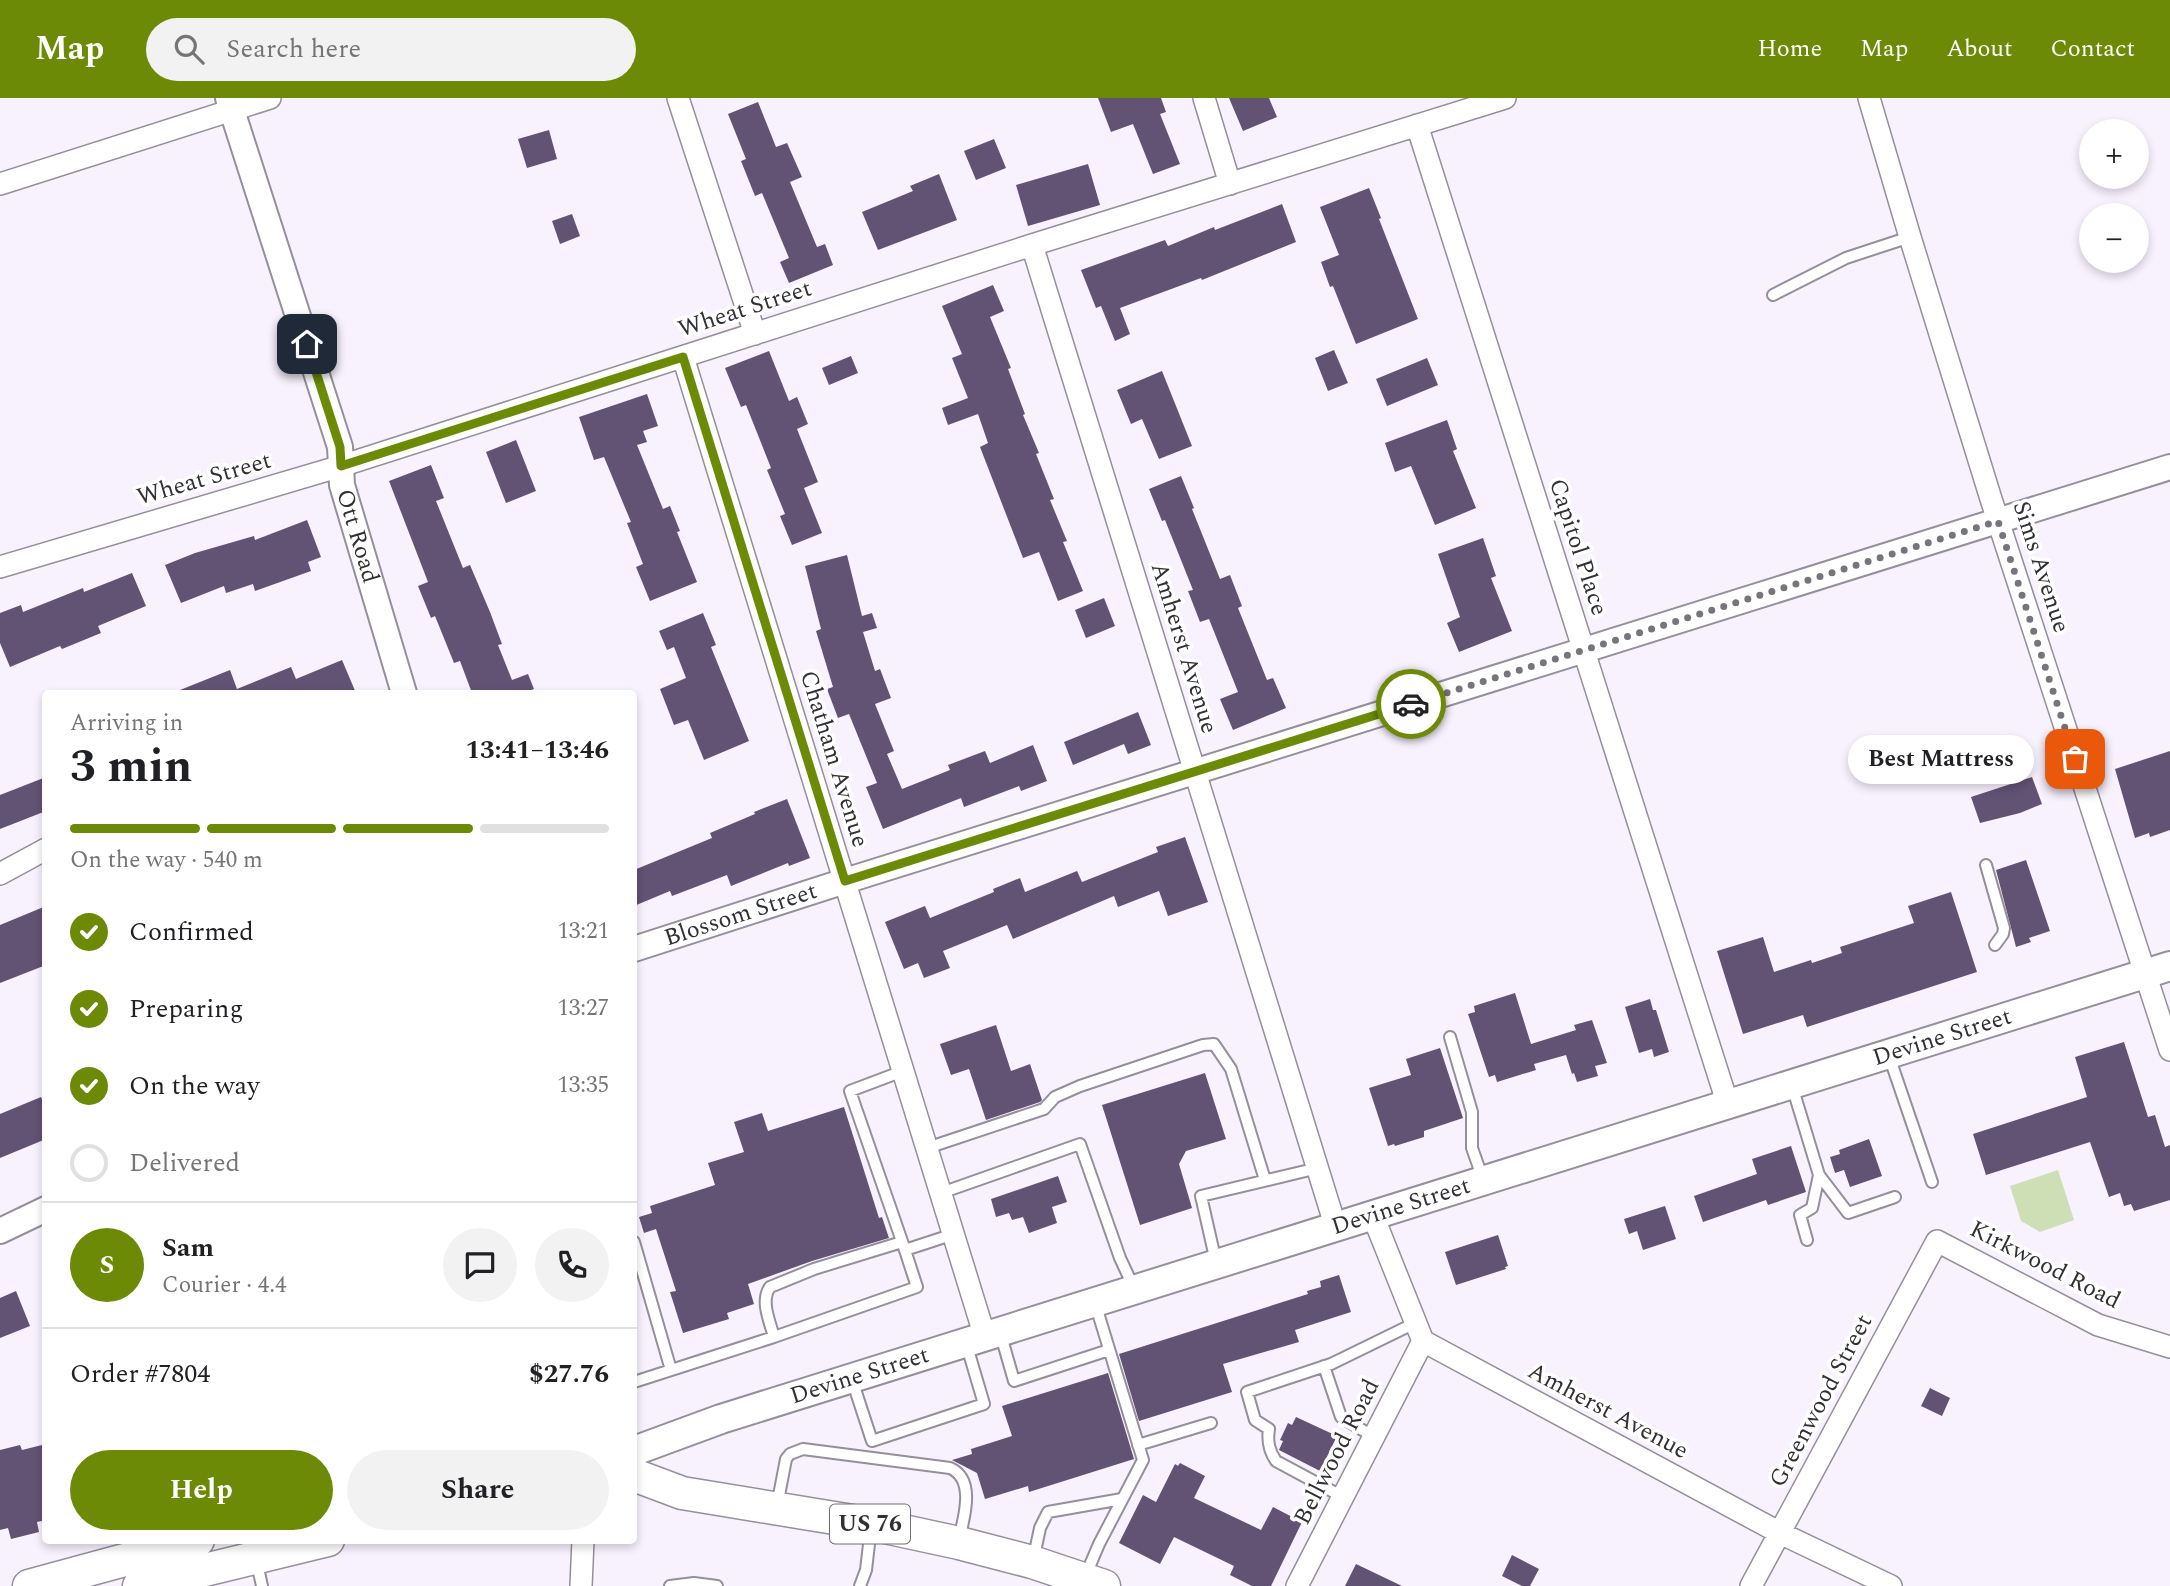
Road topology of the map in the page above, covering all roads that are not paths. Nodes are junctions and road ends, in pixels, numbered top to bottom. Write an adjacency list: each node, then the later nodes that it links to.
1 (270, 98): 6 (street)
2 (678, 98): 13 (street)
3 (1204, 98): 9 (street)
4 (1505, 98): 7 (street, Wheat Street)
5 (1869, 98): 10 (street, Sims Avenue)
6 (229, 104): 8 (street); 15 (street, Ott Road)
7 (1417, 125): 9 (street, Wheat Street); 19 (street, Capitol Place)
8 (0, 184)
9 (1230, 184): 11 (street, Wheat Street)
10 (1910, 237): 12 (lane); 17 (street, Sims Avenue)
11 (1032, 245): 13 (street, Wheat Street); 21 (street, Amherst Avenue)
12 (1773, 295)
13 (755, 334): 14 (street, Wheat Street)
14 (683, 357): 15 (street, Wheat Street); 25 (street, Chatham Avenue)
15 (341, 466): 18 (street, Wheat Street); 20 (street, Ott Road)
16 (2170, 467): 17 (street, Blossom Street)
17 (1998, 521): 19 (street, Blossom Street); 28 (street, Sims Avenue)
18 (0, 567)
19 (1583, 650): 21 (street, Blossom Street); 34 (street, Capitol Place)
20 (403, 690)
21 (1195, 771): 25 (street, Blossom Street); 36 (street, Amherst Avenue)
22 (42, 851): 24 (street)
23 (1986, 865): 26 (lane)
24 (0, 874)
25 (845, 881): 27 (street, Blossom Street); 32 (street, Chatham Avenue)
26 (1995, 945)
27 (637, 948)
28 (2157, 969): 30 (street, Sims Avenue); 31 (main road, Devine Street)
29 (1450, 1037): 39 (lane)
30 (2170, 1050)
31 (1888, 1054): 33 (main road, Devine Street); 40 (lane)
32 (903, 1071): 35 (street, Chatham Avenue); 50 (lane)
33 (1792, 1085): 34 (main road, Devine Street); 37 (lane)
34 (1728, 1105): 39 (main road, Devine Street)
35 (927, 1148): 38 (lane); 41 (street, Chatham Avenue)
36 (1318, 1168): 38 (lane); 45 (street, Amherst Avenue)
37 (1819, 1175): 42 (lane); 48 (lane)
38 (1265, 1180): 52 (lane)
39 (1483, 1181): 44 (main road, Devine Street)
40 (1932, 1182)
41 (941, 1193): 47 (street, Chatham Avenue); 53 (lane)
42 (1895, 1197)
43 (42, 1211): 46 (street)
44 (1373, 1216): 45 (main road, Devine Street); 55 (street)
45 (1336, 1228): 52 (main road, Devine Street)
46 (0, 1231)
47 (954, 1234): 50 (lane); 57 (street, Chatham Avenue)
48 (1807, 1240)
49 (1937, 1241): 58 (street, Kirkwood Road); 75 (street, Greenwood Street)
50 (904, 1246): 56 (lane); 56 (lane)
51 (637, 1252): 61 (lane)
52 (1217, 1265): 53 (main road, Devine Street)
53 (1135, 1290): 54 (main road, Devine Street)
54 (1095, 1303): 57 (main road, Devine Street); 59 (lane)
55 (1419, 1332): 60 (lane); 65 (street, Bellwood Road); 75 (street, Amherst Avenue)
56 (774, 1337): 61 (lane)
57 (984, 1337): 59 (lane); 62 (main road, Devine Street); 66 (lane)
58 (2170, 1347)
59 (1109, 1350): 67 (lane)
60 (1324, 1366): 65 (lane); 71 (lane)
61 (671, 1370): 63 (lane)
62 (852, 1379): 66 (lane); 68 (main road, Devine Street)
63 (637, 1381)
64 (1210, 1423): 67 (lane)
65 (1374, 1437): 71 (street, Bellwood Road)
66 (872, 1441): 69 (lane)
67 (1138, 1445): 72 (lane)
68 (637, 1450)
69 (871, 1457): 73 (lane); 76 (lane)
70 (637, 1476): 73 (main road, US 76)
71 (1343, 1497): 90 (street, Bellwood Road)
72 (1122, 1499): 81 (lane); 83 (lane)
73 (777, 1508): 74 (main road, US 76)
74 (872, 1524): 76 (main road, US 76); 89 (lane)
75 (1780, 1534): 91 (street, Greenwood Street); 92 (street, Amherst Avenue)
76 (958, 1543): 81 (main road, US 76)
77 (187, 1544): 82 (main road)
78 (314, 1544): 80 (main road)
79 (583, 1544): 86 (street)
80 (257, 1561): 85 (main road)
81 (1032, 1562): 83 (main road, US 76)
82 (93, 1577): 84 (main road)
83 (1094, 1583)
84 (29, 1586)
85 (139, 1586)
86 (581, 1586)
87 (670, 1586): 88 (lane)
88 (717, 1586)
89 (860, 1586)
90 (1297, 1586)
91 (1751, 1586)
92 (1891, 1586)

